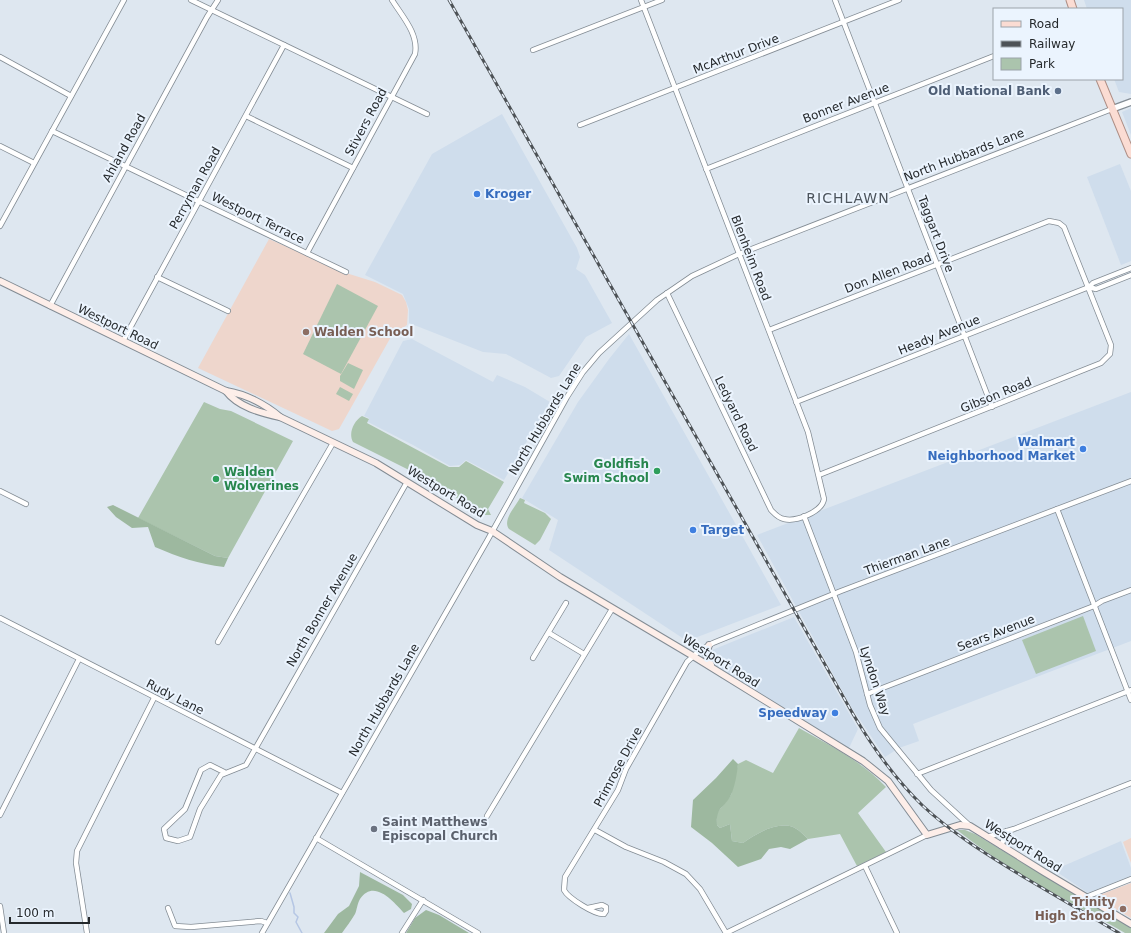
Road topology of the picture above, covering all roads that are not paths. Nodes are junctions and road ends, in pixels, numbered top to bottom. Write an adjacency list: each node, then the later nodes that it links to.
1 (124, 0): 18 (street)
2 (191, 0): 10 (street)
3 (218, 0): 10 (street, Ahland Road)
4 (392, 0): 19 (street, Stivers Road)
5 (641, 0): 9 (street, Blenheim Road)
6 (662, 0): 9 (street)
7 (835, 0): 11 (street, Taggart Drive)
8 (899, 0): 11 (street, McArthur Drive)
9 (644, 7): 13 (street); 17 (street, Blenheim Road)
10 (211, 10): 12 (street); 30 (street, Ahland Road)
11 (844, 22): 17 (street, McArthur Drive); 21 (street, Taggart Drive)
12 (284, 45): 19 (street); 24 (street, Perryman Road)
13 (533, 50)
14 (993, 56): 21 (street, Bonner Avenue)
15 (0, 57): 18 (street)
16 (1100, 80): 22 (main road)
17 (675, 88): 25 (street, McArthur Drive); 32 (street, Blenheim Road)
18 (71, 96): 26 (street)
19 (391, 96): 23 (street); 31 (street, Stivers Road)
20 (1131, 102): 22 (street)
21 (876, 103): 32 (street, Bonner Avenue); 33 (street, Taggart Drive)
22 (1112, 109): 28 (main road); 33 (street, North Hubbards Lane)
23 (427, 114)
24 (246, 116): 31 (street); 34 (street, Perryman Road)
25 (580, 125)
26 (52, 131): 29 (street); 30 (street, Westport Terrace)
27 (0, 146): 29 (street)
28 (1131, 154)
29 (34, 163): 35 (street)
30 (126, 166): 34 (street, Westport Terrace); 46 (street, Ahland Road)
31 (353, 168): 36 (street, Stivers Road)
32 (706, 169): 37 (street, Blenheim Road)
33 (908, 188): 37 (street, North Hubbards Lane); 38 (street, Taggart Drive)
34 (199, 201): 36 (street, Westport Terrace); 42 (street, Perryman Road)
35 (0, 226)
36 (307, 253): 40 (street, Westport Terrace)
37 (739, 254): 45 (street, North Hubbards Lane); 48 (street, Blenheim Road)
38 (937, 264): 44 (street, Don Allen Road); 48 (street, Don Allen Road); 49 (street, Taggart Drive)
39 (1131, 268): 44 (street, Heady Avenue)
40 (346, 272)
41 (1131, 275): 44 (street, Heady Avenue)
42 (158, 277): 47 (street); 50 (street, Perryman Road)
43 (0, 281): 46 (main road, Westport Road)
44 (1089, 287): 49 (street, Heady Avenue); 52 (street, Gibson Road)
45 (667, 293): 60 (street, Ledyard Road); 61 (street, North Hubbards Lane)
46 (50, 306): 50 (main road, Westport Road)
47 (228, 311)
48 (769, 330): 51 (street, Blenheim Road)
49 (965, 335): 51 (street, Heady Avenue); 52 (street, Taggart Drive)
50 (123, 341): 53 (main road, Westport Road)
51 (796, 402): 54 (street, Blenheim Road)
52 (992, 407): 54 (street, Gibson Road)
53 (333, 443): 56 (main road, Westport Road); 69 (street)
54 (819, 475): 60 (street, Blenheim Road)
55 (1131, 480): 59 (street, Thierman Lane)
56 (407, 482): 61 (main road, Westport Road); 80 (street, North Bonner Avenue)
57 (0, 491): 58 (street)
58 (26, 504)
59 (1057, 509): 63 (street, Thierman Lane); 65 (street)
60 (804, 516): 63 (street, Lyndon Way)
61 (492, 531): 66 (main road, Westport Road); 84 (street, North Hubbards Lane)
62 (1131, 590): 65 (street, Sears Avenue)
63 (834, 595): 70 (street, Thierman Lane); 77 (street, Lyndon Way)
64 (566, 603): 68 (street)
65 (1094, 606): 76 (street); 77 (street, Sears Avenue)
66 (612, 609): 71 (street); 72 (main road, Westport Road)
67 (0, 618): 74 (street, Rudy Lane)
68 (548, 633): 71 (street); 73 (street)
69 (218, 642)
70 (709, 645): 72 (street, Thierman Lane); 75 (main road)
71 (584, 654): 86 (street)
72 (693, 656): 75 (main road, Westport Road); 88 (street, Primrose Drive)
73 (533, 658)
74 (79, 659): 78 (street, Rudy Lane); 85 (street)
75 (713, 668): 90 (main road, Westport Road)
76 (1129, 691): 79 (street); 82 (street)
77 (867, 694): 82 (street, Lyndon Way)
78 (154, 698): 80 (street, Rudy Lane); 104 (street)
79 (1131, 700)
80 (254, 748): 81 (street, North Bonner Avenue); 84 (street, Rudy Lane)
81 (224, 772): 81 (street)
82 (917, 774): 87 (street, Lyndon Way)
83 (1131, 783): 89 (street)
84 (342, 793): 92 (street, North Hubbards Lane)
85 (0, 815)
86 (487, 816)
87 (970, 826): 90 (main road, Westport Road); 91 (main road, Westport Road)
88 (595, 830): 100 (street, Primrose Drive); 108 (street)
89 (1006, 831): 91 (street); 93 (street)
90 (927, 835): 94 (street)
91 (987, 837): 93 (main road, Westport Road)
92 (316, 838): 97 (street); 101 (street, North Hubbards Lane)
93 (1001, 846): 96 (main road, Westport Road)
94 (865, 866): 108 (street); 109 (street)
95 (1131, 879): 96 (street)
96 (1086, 897): 102 (main road, Westport Road)
97 (423, 900): 106 (street); 107 (street)
98 (0, 906): 103 (street)
99 (168, 908): 101 (street)
100 (588, 908)
101 (267, 923): 105 (street, North Hubbards Lane)
102 (1131, 924)
103 (4, 933)
104 (86, 933)
105 (262, 933)
106 (402, 933)
107 (478, 933)
108 (726, 933)
109 (897, 933)

